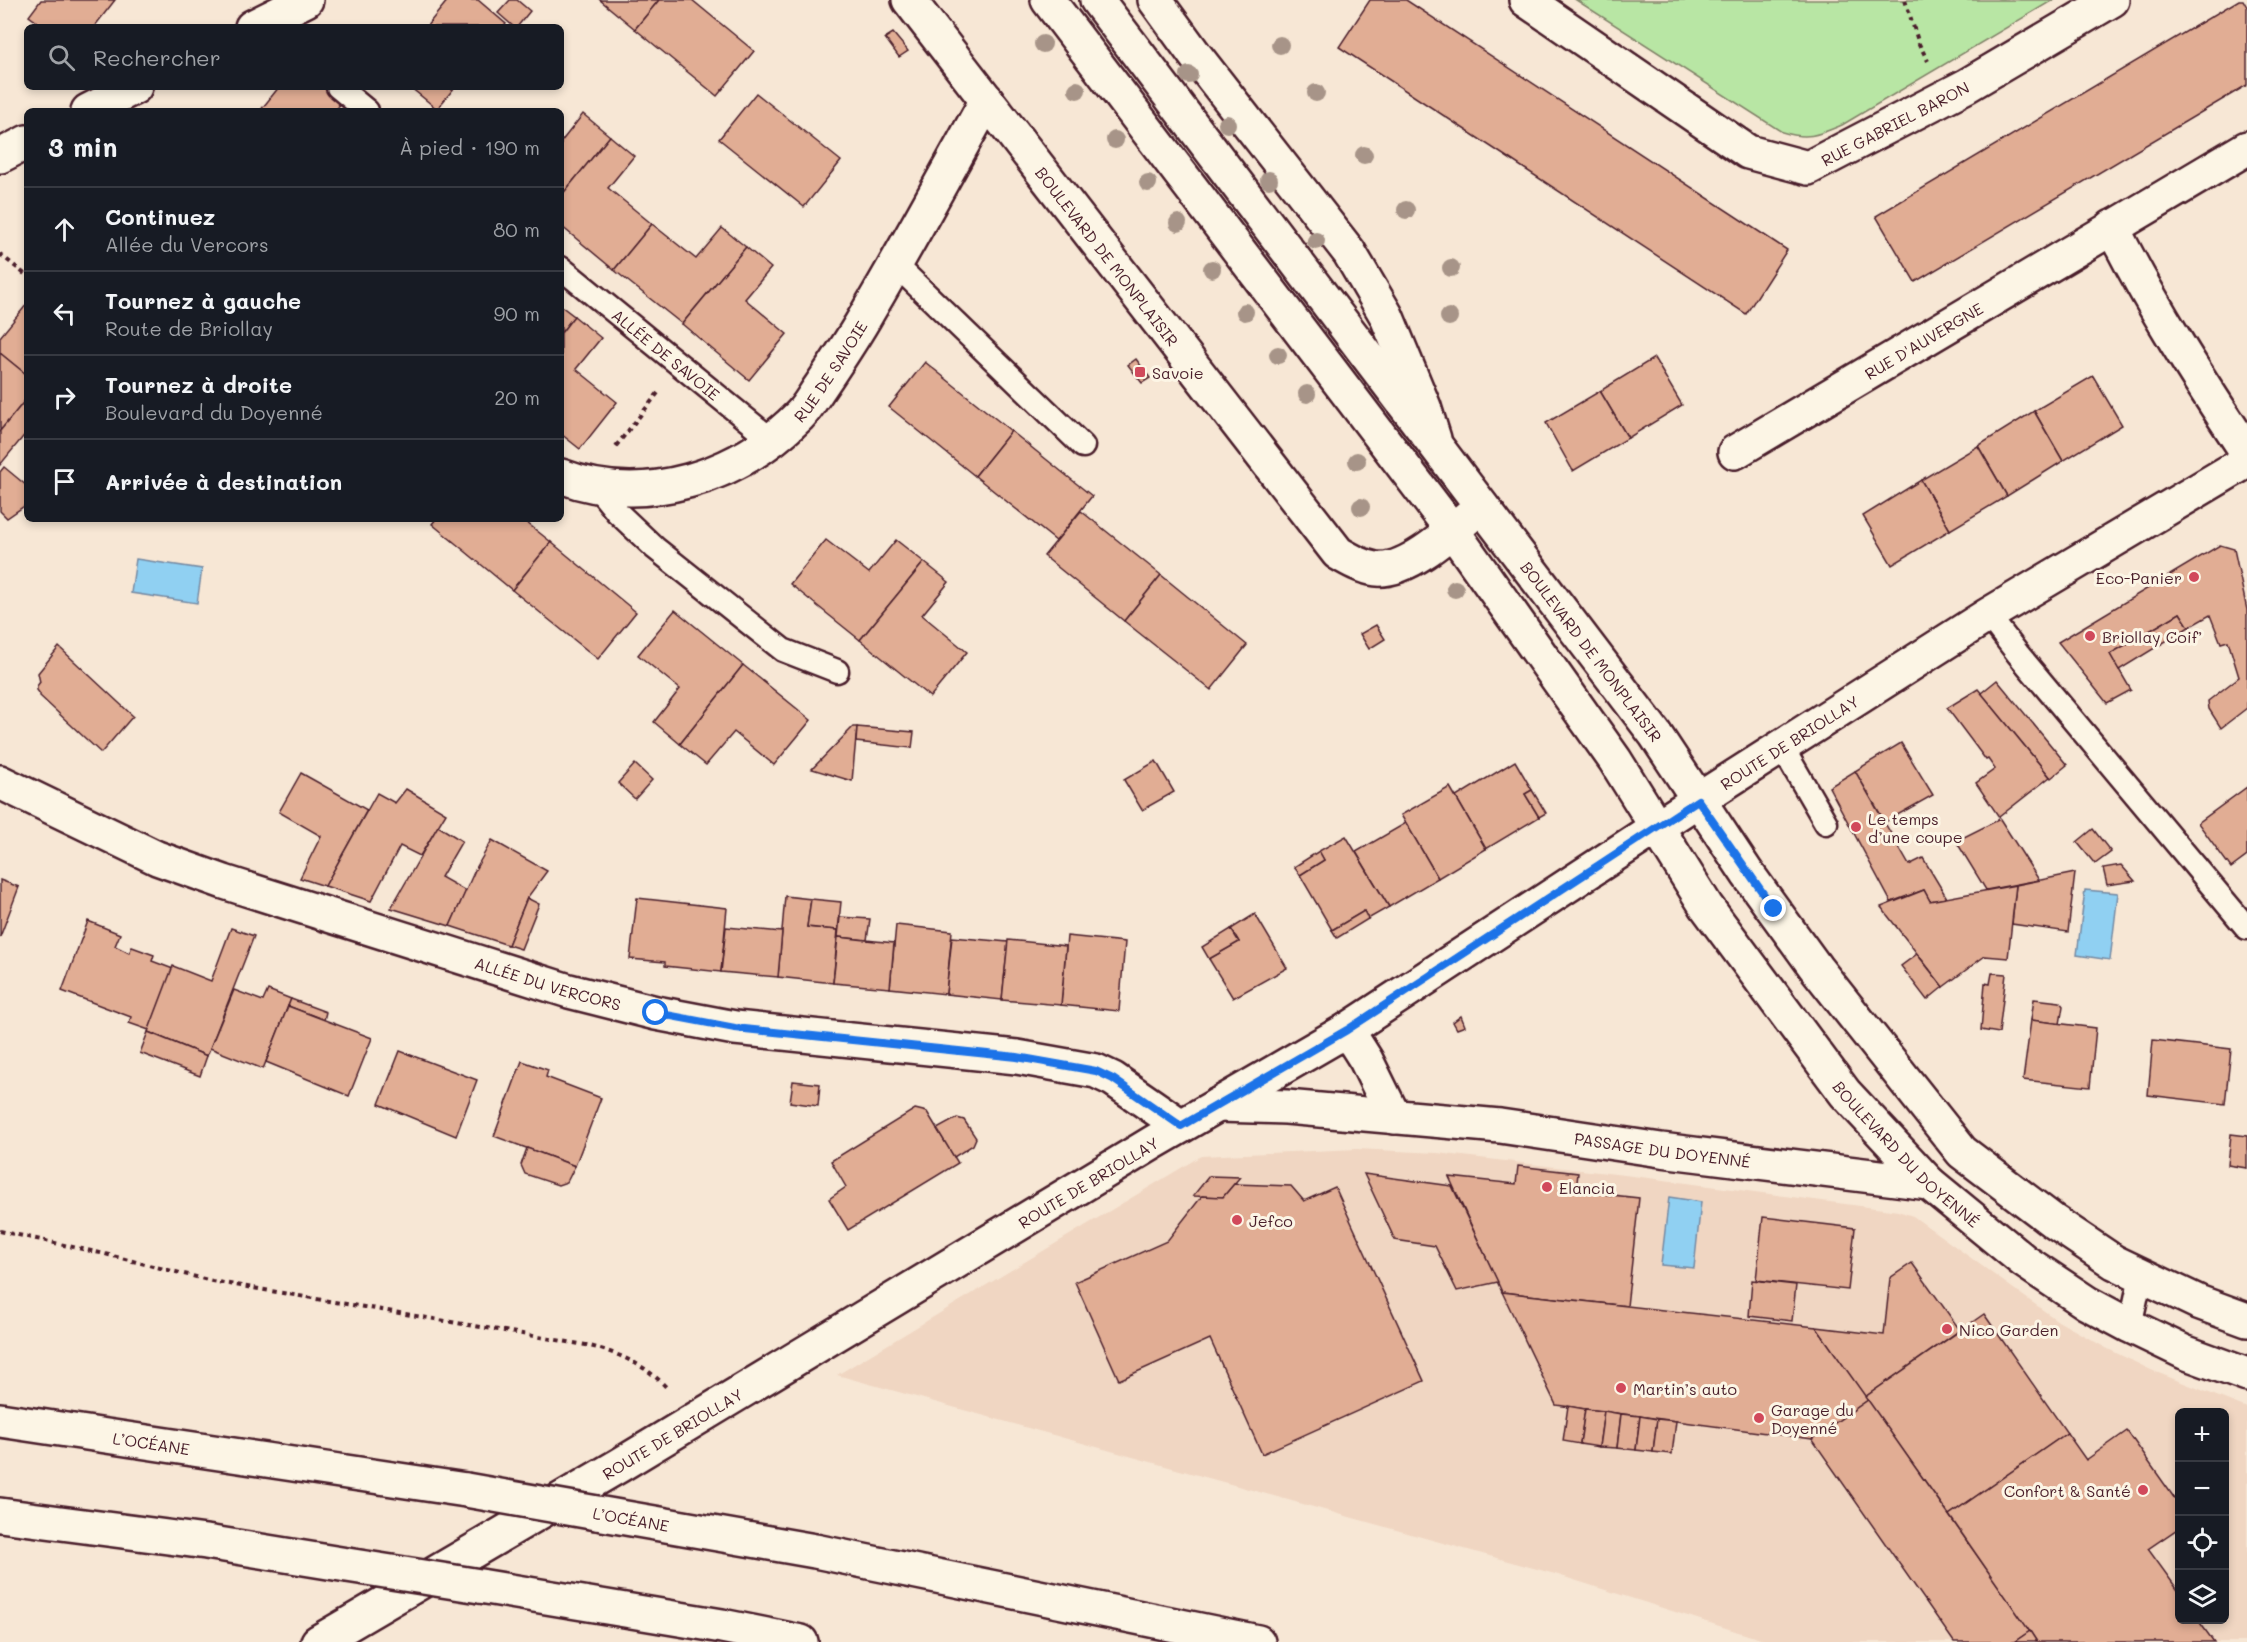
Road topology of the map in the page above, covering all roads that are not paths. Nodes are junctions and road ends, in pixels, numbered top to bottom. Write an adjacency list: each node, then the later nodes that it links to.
1 (306, 0): 8 (main road)
2 (909, 0): 11 (main road, BOULEVARD DE MONPLAISIR)
3 (1048, 0): 29 (main road)
4 (1097, 0): 22 (main road, BOULEVARD DE MONPLAISIR)
5 (1155, 0): 22 (main road, BOULEVARD DE MONPLAISIR)
6 (1526, 0): 7 (main road, RUE GABRIEL BARON)
7 (2112, 0)
8 (263, 24)
9 (130, 90): 12 (main road)
10 (342, 90): 13 (lane)
11 (987, 100): 18 (main road, RUE DE SAVOIE); 29 (main road, BOULEVARD DE MONPLAISIR)
12 (102, 108)
13 (364, 108)
14 (24, 144): 16 (main road)
15 (2247, 148): 17 (main road, RUE D'AUVERGNE)
16 (0, 156)
17 (2112, 227): 23 (main road, RUE D'AUVERGNE); 24 (main road)
18 (896, 265): 20 (main road, RUE DE SAVOIE); 21 (lane)
19 (564, 270): 20 (lane, ALLÉE DE SAVOIE)
20 (773, 441): 27 (main road, RUE DE SAVOIE)
21 (1083, 446)
22 (1436, 447): 28 (main road, BOULEVARD DE MONPLAISIR)
23 (1735, 452)
24 (2247, 452)
25 (2247, 460): 30 (main road, ROUTE DE BRIOLLAY)
26 (564, 477): 27 (main road, RUE DE SAVOIE)
27 (596, 486): 31 (lane)
28 (1481, 506): 29 (main road, BOULEVARD DE MONPLAISIR); 34 (main road, BOULEVARD DE MONPLAISIR)
29 (1452, 531): 36 (main road)
30 (1988, 615): 32 (main road, ROUTE DE BRIOLLAY); 37 (lane)
31 (837, 671)
32 (1782, 747): 34 (main road, ROUTE DE BRIOLLAY); 35 (lane)
33 (0, 782): 41 (main road, ALLÉE DU VERCORS)
34 (1698, 800): 36 (main road, ROUTE DE BRIOLLAY); 43 (main road)
35 (1826, 823)
36 (1657, 828): 38 (main road, ROUTE DE BRIOLLAY); 42 (main road, BOULEVARD DU DOYENNÉ)
37 (2247, 928)
38 (1347, 1030): 39 (main road, ROUTE DE BRIOLLAY); 40 (main road)
39 (1218, 1105): 40 (main road, PASSAGE DU DOYENNÉ); 41 (main road, ROUTE DE BRIOLLAY)
40 (1394, 1116): 42 (main road, PASSAGE DU DOYENNÉ)
41 (1181, 1126): 49 (main road, ROUTE DE BRIOLLAY)
42 (1929, 1183): 45 (main road, BOULEVARD DU DOYENNÉ)
43 (2141, 1276): 44 (main road); 45 (lane)
44 (2247, 1320)
45 (2130, 1326): 46 (main road, BOULEVARD DU DOYENNÉ)
46 (2247, 1375)
47 (0, 1420): 51 (main road, L’OCÉANE, bridge)
48 (0, 1515): 50 (main road, bridge)
49 (318, 1642)
50 (801, 1642)
51 (1258, 1642)

